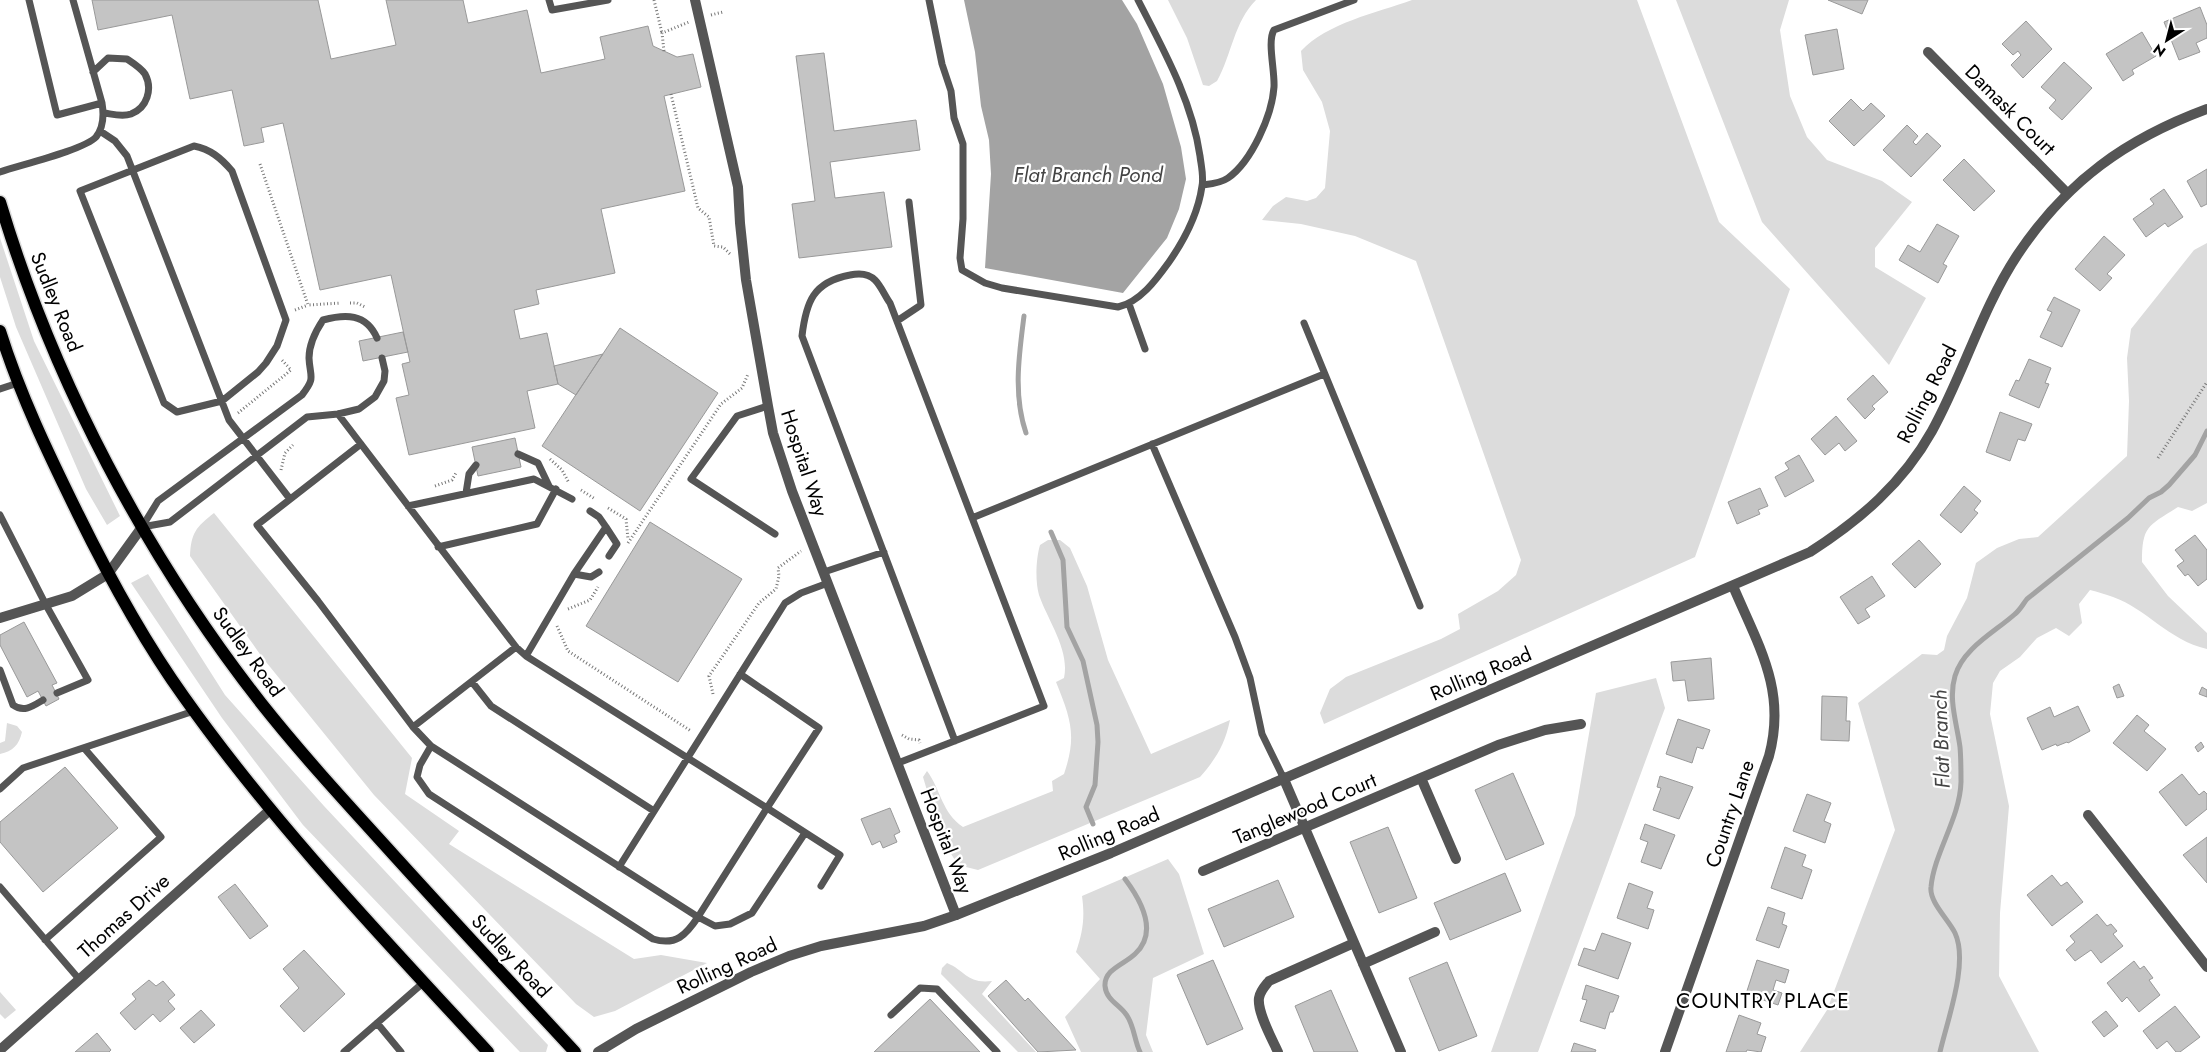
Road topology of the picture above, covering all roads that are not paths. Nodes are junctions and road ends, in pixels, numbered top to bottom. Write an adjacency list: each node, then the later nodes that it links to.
1 (30, 0): 11 (lane)
2 (73, 0): 10 (lane)
3 (549, 0): 4 (lane)
4 (608, 0)
5 (695, 0): 32 (street, Hospital Way)
6 (929, 0): 21 (lane)
7 (1138, 0): 17 (lane)
8 (1354, 0): 17 (lane)
9 (1928, 52): 18 (street, Damask Court)
10 (93, 72): 11 (lane); 13 (lane)
11 (102, 103): 13 (lane)
12 (2207, 109): 18 (street, Rolling Road)
13 (104, 113): 14 (lane)
14 (100, 131): 15 (lane); 16 (lane)
15 (133, 171): 31 (lane); 31 (lane); 31 (lane)
16 (0, 172)
17 (1202, 185): 21 (lane)
18 (2067, 193): 60 (street, Rolling Road)
19 (0, 202): 49 (main road, Sudley Road)
20 (909, 202): 22 (lane)
21 (1129, 304): 26 (lane)
22 (897, 321): 48 (lane); 53 (lane)
23 (1304, 323): 28 (lane)
24 (0, 331): 29 (main road)
25 (377, 338): 34 (lane)
26 (1145, 349)
27 (382, 358): 33 (lane)
28 (1324, 374): 36 (lane); 62 (lane)
29 (18, 383): 30 (lane); 57 (main road)
30 (0, 389)
31 (222, 401): 34 (lane)
32 (768, 406): 51 (lane); 56 (street, Hospital Way)
33 (338, 414): 35 (lane); 38 (lane)
34 (244, 438): 38 (lane); 49 (lane)
35 (361, 444): 43 (lane); 45 (lane)
36 (1152, 444): 48 (lane); 79 (lane)
37 (518, 454): 40 (lane)
38 (257, 455): 43 (lane); 49 (lane)
39 (476, 465): 42 (lane)
40 (549, 486): 41 (lane); 42 (lane)
41 (556, 489): 44 (lane); 52 (lane)
42 (466, 493): 45 (lane)
43 (290, 499): 73 (lane)
44 (572, 499)
45 (408, 506): 52 (lane)
46 (590, 511): 50 (lane)
47 (0, 515): 61 (lane)
48 (972, 518): 74 (lane)
49 (142, 527): 57 (street); 108 (main road, Sudley Road)
50 (606, 527): 54 (lane); 58 (lane)
51 (775, 534)
52 (438, 547): 64 (lane)
53 (884, 552): 56 (lane); 74 (lane)
54 (610, 556)
55 (599, 572): 58 (lane)
56 (824, 572): 59 (street, Hospital Way)
57 (108, 574): 61 (street); 71 (main road)
58 (574, 574): 65 (lane)
59 (828, 583): 67 (lane); 78 (street, Hospital Way)
60 (1733, 586): 79 (street, Rolling Road); 113 (street, Country Lane)
61 (46, 605): 63 (street); 69 (lane)
62 (1420, 606)
63 (0, 618)
64 (516, 647): 65 (lane); 68 (lane)
65 (526, 656): 77 (lane)
66 (0, 670): 70 (lane)
67 (740, 674): 77 (lane); 82 (lane)
68 (472, 682): 73 (lane); 84 (lane)
69 (56, 693)
70 (43, 700)
71 (194, 711): 76 (lane); 83 (main road)
72 (1581, 724): 80 (street, Tanglewood Court)
73 (413, 727): 75 (lane)
74 (955, 741): 78 (lane)
75 (431, 746): 89 (lane); 94 (lane)
76 (84, 748): 81 (lane); 96 (lane)
77 (687, 758): 82 (lane); 84 (lane)
78 (898, 763): 93 (street, Hospital Way)
79 (1283, 777): 86 (street); 93 (street, Rolling Road)
80 (1421, 778): 86 (street, Tanglewood Court); 88 (street)
81 (0, 789)
82 (767, 808): 87 (lane); 94 (lane)
83 (270, 809): 100 (street, Thomas Drive); 101 (main road)
84 (654, 811): 89 (lane)
85 (2088, 815): 99 (street)
86 (1305, 828): 90 (street, Tanglewood Court); 97 (street)
87 (805, 833): 91 (lane); 94 (lane)
88 (1456, 859)
89 (619, 867): 94 (lane)
90 (1203, 871)
91 (821, 886)
92 (0, 887): 96 (lane)
93 (956, 915): 109 (street, Rolling Road)
94 (698, 917)
95 (1435, 932): 98 (street)
96 (46, 940): 100 (lane)
97 (1354, 943): 98 (street); 111 (street)
98 (1363, 964): 112 (street)
99 (2207, 968)
100 (79, 979): 104 (street, Thomas Drive)
101 (424, 982): 103 (lane); 107 (main road)
102 (891, 1015): 110 (lane)
103 (377, 1023): 105 (lane); 106 (lane)
104 (0, 1050)
105 (344, 1052)
106 (401, 1052)
107 (488, 1052)
108 (575, 1052)
109 (598, 1052)
110 (997, 1052)
111 (1278, 1052)
112 (1401, 1052)
113 (1665, 1052)

